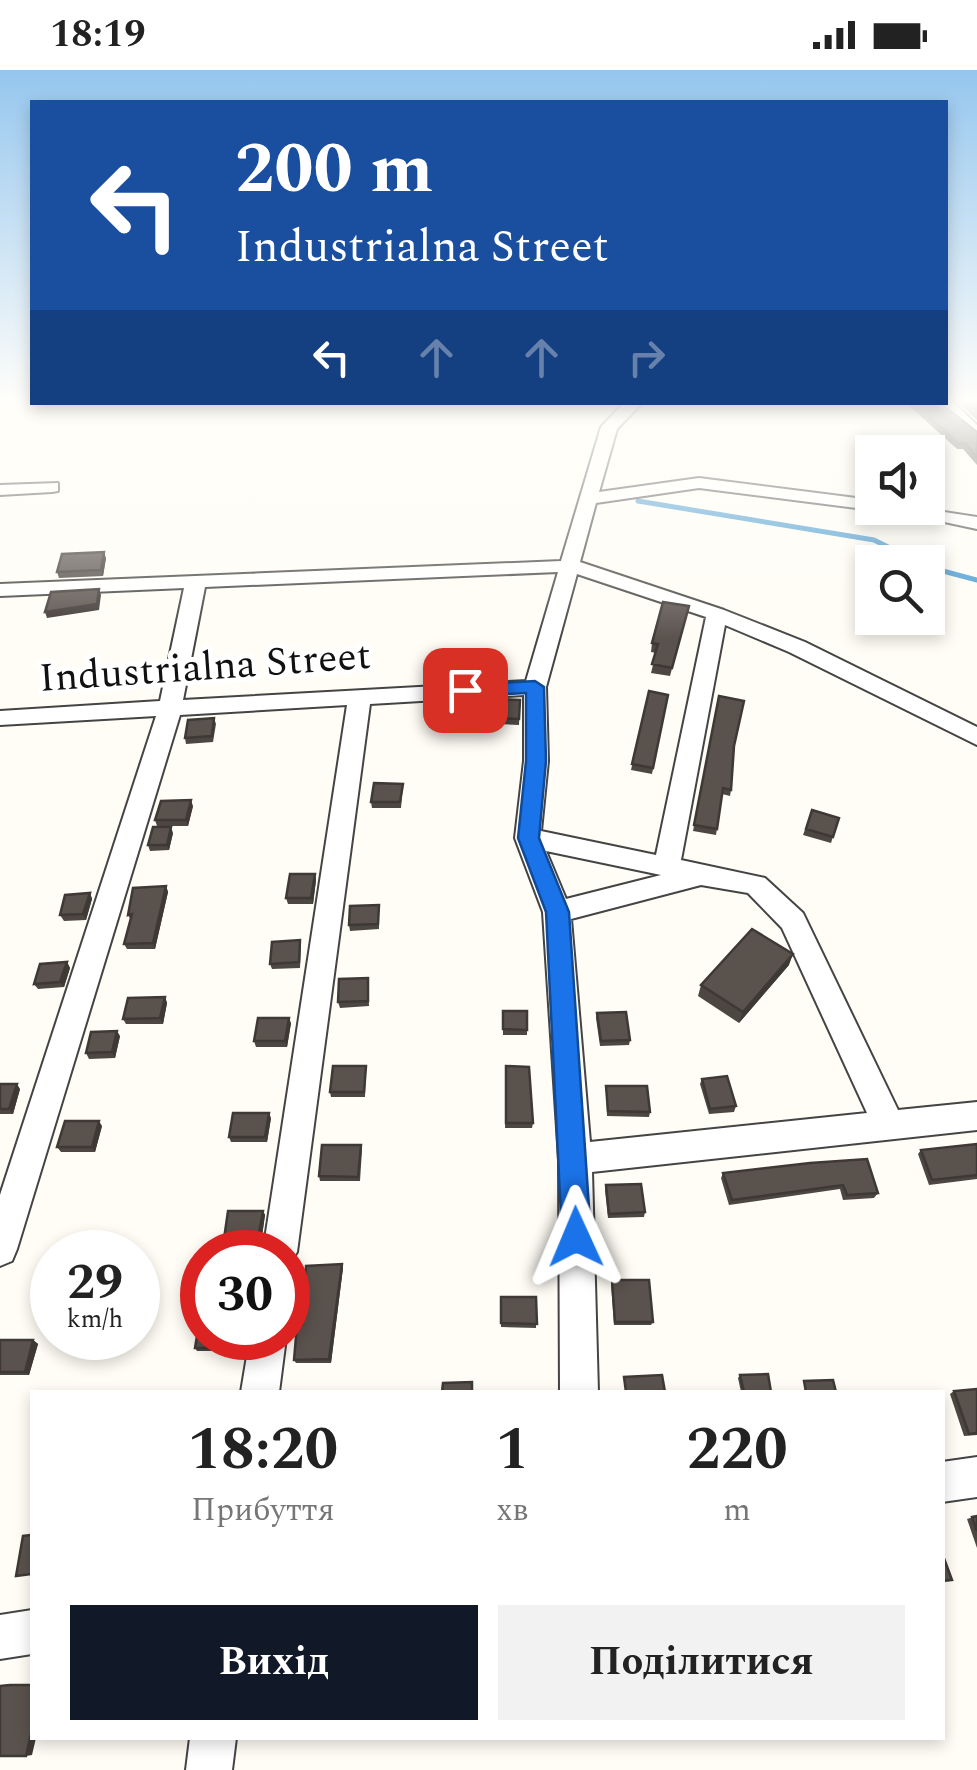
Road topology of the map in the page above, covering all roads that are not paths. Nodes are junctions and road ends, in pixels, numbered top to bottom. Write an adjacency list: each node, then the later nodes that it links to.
1 (594, 481): 4 (street)
2 (52, 487): 3 (street)
3 (0, 490)
4 (589, 499): 5 (street); 8 (street)
5 (855, 502)
6 (945, 518): 7 (street)
7 (977, 524)
8 (573, 566): 9 (street); 11 (street); 12 (street)
9 (196, 580): 10 (street); 14 (street)
10 (0, 590)
11 (717, 614): 16 (street); 18 (street)
12 (535, 687): 13 (street, Industrialna Street); 17 (street)
13 (360, 696): 14 (street, Industrialna Street); 24 (street)
14 (170, 708): 15 (street, Industrialna Street); 25 (street)
15 (0, 718)
16 (977, 737)
17 (528, 838): 18 (street); 20 (street)
18 (667, 864): 19 (street)
19 (712, 872): 20 (street); 22 (street)
20 (558, 912): 23 (street)
21 (977, 1116): 22 (street)
22 (889, 1125): 23 (street)
23 (575, 1159): 28 (street)
24 (283, 1230)
25 (0, 1249)
26 (265, 1360): 27 (street)
27 (260, 1390)
28 (580, 1390)
29 (977, 1477): 30 (street)
30 (945, 1482)
31 (30, 1632): 32 (street)
32 (0, 1637)
33 (213, 1740): 34 (street)
34 (209, 1770)

